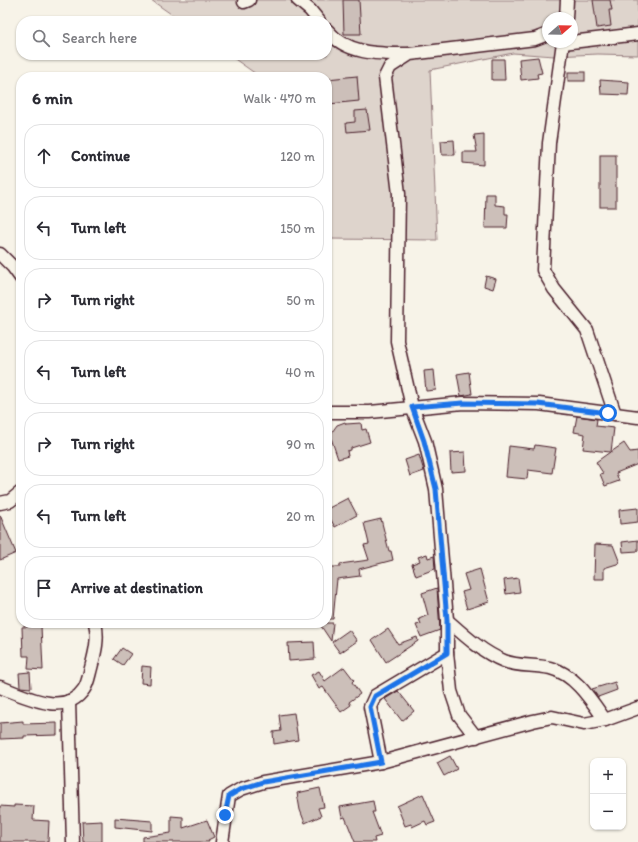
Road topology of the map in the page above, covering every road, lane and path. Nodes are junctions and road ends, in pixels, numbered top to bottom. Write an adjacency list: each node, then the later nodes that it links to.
1 (298, 0): 4 (street)
2 (567, 0): 3 (street)
3 (566, 12)
4 (315, 16)
5 (638, 34): 8 (street)
6 (332, 36): 10 (street)
7 (542, 37): 10 (street)
8 (578, 41)
9 (562, 48): 15 (street)
10 (410, 54): 13 (street)
11 (0, 254): 12 (street)
12 (16, 271)
13 (412, 407): 14 (street); 15 (street); 19 (street)
14 (332, 412)
15 (615, 414): 16 (street)
16 (638, 418)
17 (16, 496): 18 (street)
18 (0, 503)
19 (447, 620): 21 (street); 25 (street)
20 (96, 628): 23 (street)
21 (447, 653): 26 (street); 27 (street)
22 (0, 687): 23 (street)
23 (69, 701): 28 (street)
24 (638, 708): 25 (street)
25 (605, 720): 26 (street)
26 (476, 737): 27 (street)
27 (381, 762): 29 (street)
28 (73, 842)
29 (222, 842)

